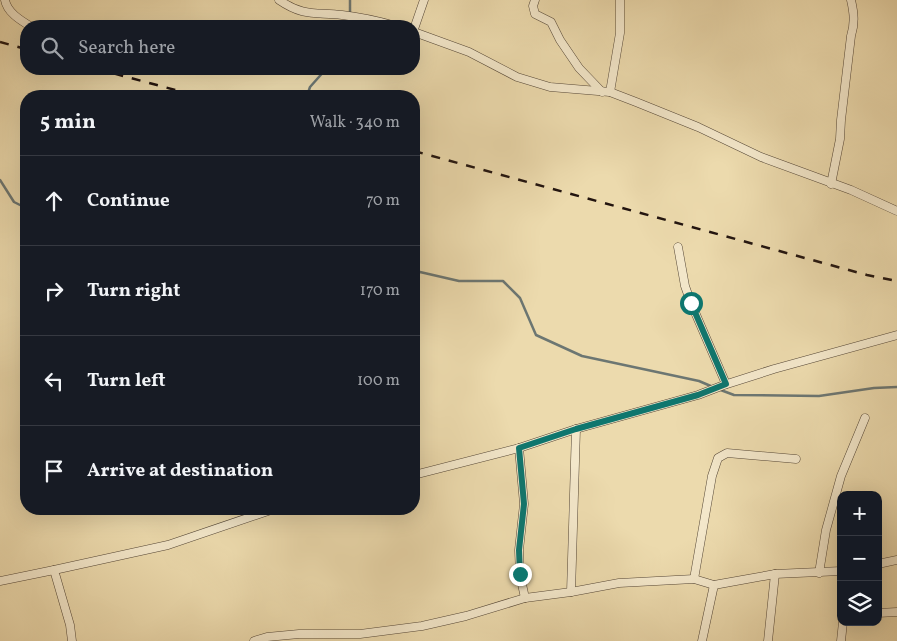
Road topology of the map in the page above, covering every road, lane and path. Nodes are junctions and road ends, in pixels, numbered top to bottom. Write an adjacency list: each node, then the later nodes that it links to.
1 (5, 0): 8 (street)
2 (279, 0): 7 (street)
3 (424, 0): 10 (street)
4 (535, 0): 12 (street)
5 (620, 0): 12 (street)
6 (851, 0): 13 (street)
7 (287, 3): 9 (street)
8 (20, 20)
9 (368, 20)
10 (417, 20)
11 (420, 32): 12 (street)
12 (606, 92): 13 (street)
13 (831, 184): 14 (street)
14 (897, 211)
15 (678, 247): 17 (street)
16 (897, 334): 17 (street)
17 (725, 384): 19 (street)
18 (865, 418): 28 (street)
19 (576, 429): 20 (street); 33 (street)
20 (519, 448): 22 (street); 34 (street)
21 (796, 459): 30 (street)
22 (420, 473)
23 (256, 515): 26 (street)
24 (897, 560): 25 (street)
25 (882, 563)
26 (54, 570): 31 (street); 38 (street)
27 (837, 571): 28 (street)
28 (819, 573): 29 (street)
29 (776, 574): 32 (street); 41 (street)
30 (694, 579): 32 (street); 33 (street)
31 (0, 581)
32 (714, 585): 40 (street)
33 (571, 592): 34 (street)
34 (525, 598): 39 (street)
35 (897, 612): 36 (street)
36 (882, 613)
37 (843, 626): 42 (street)
38 (72, 641)
39 (254, 641)
40 (702, 641)
41 (768, 641)
42 (841, 641)

